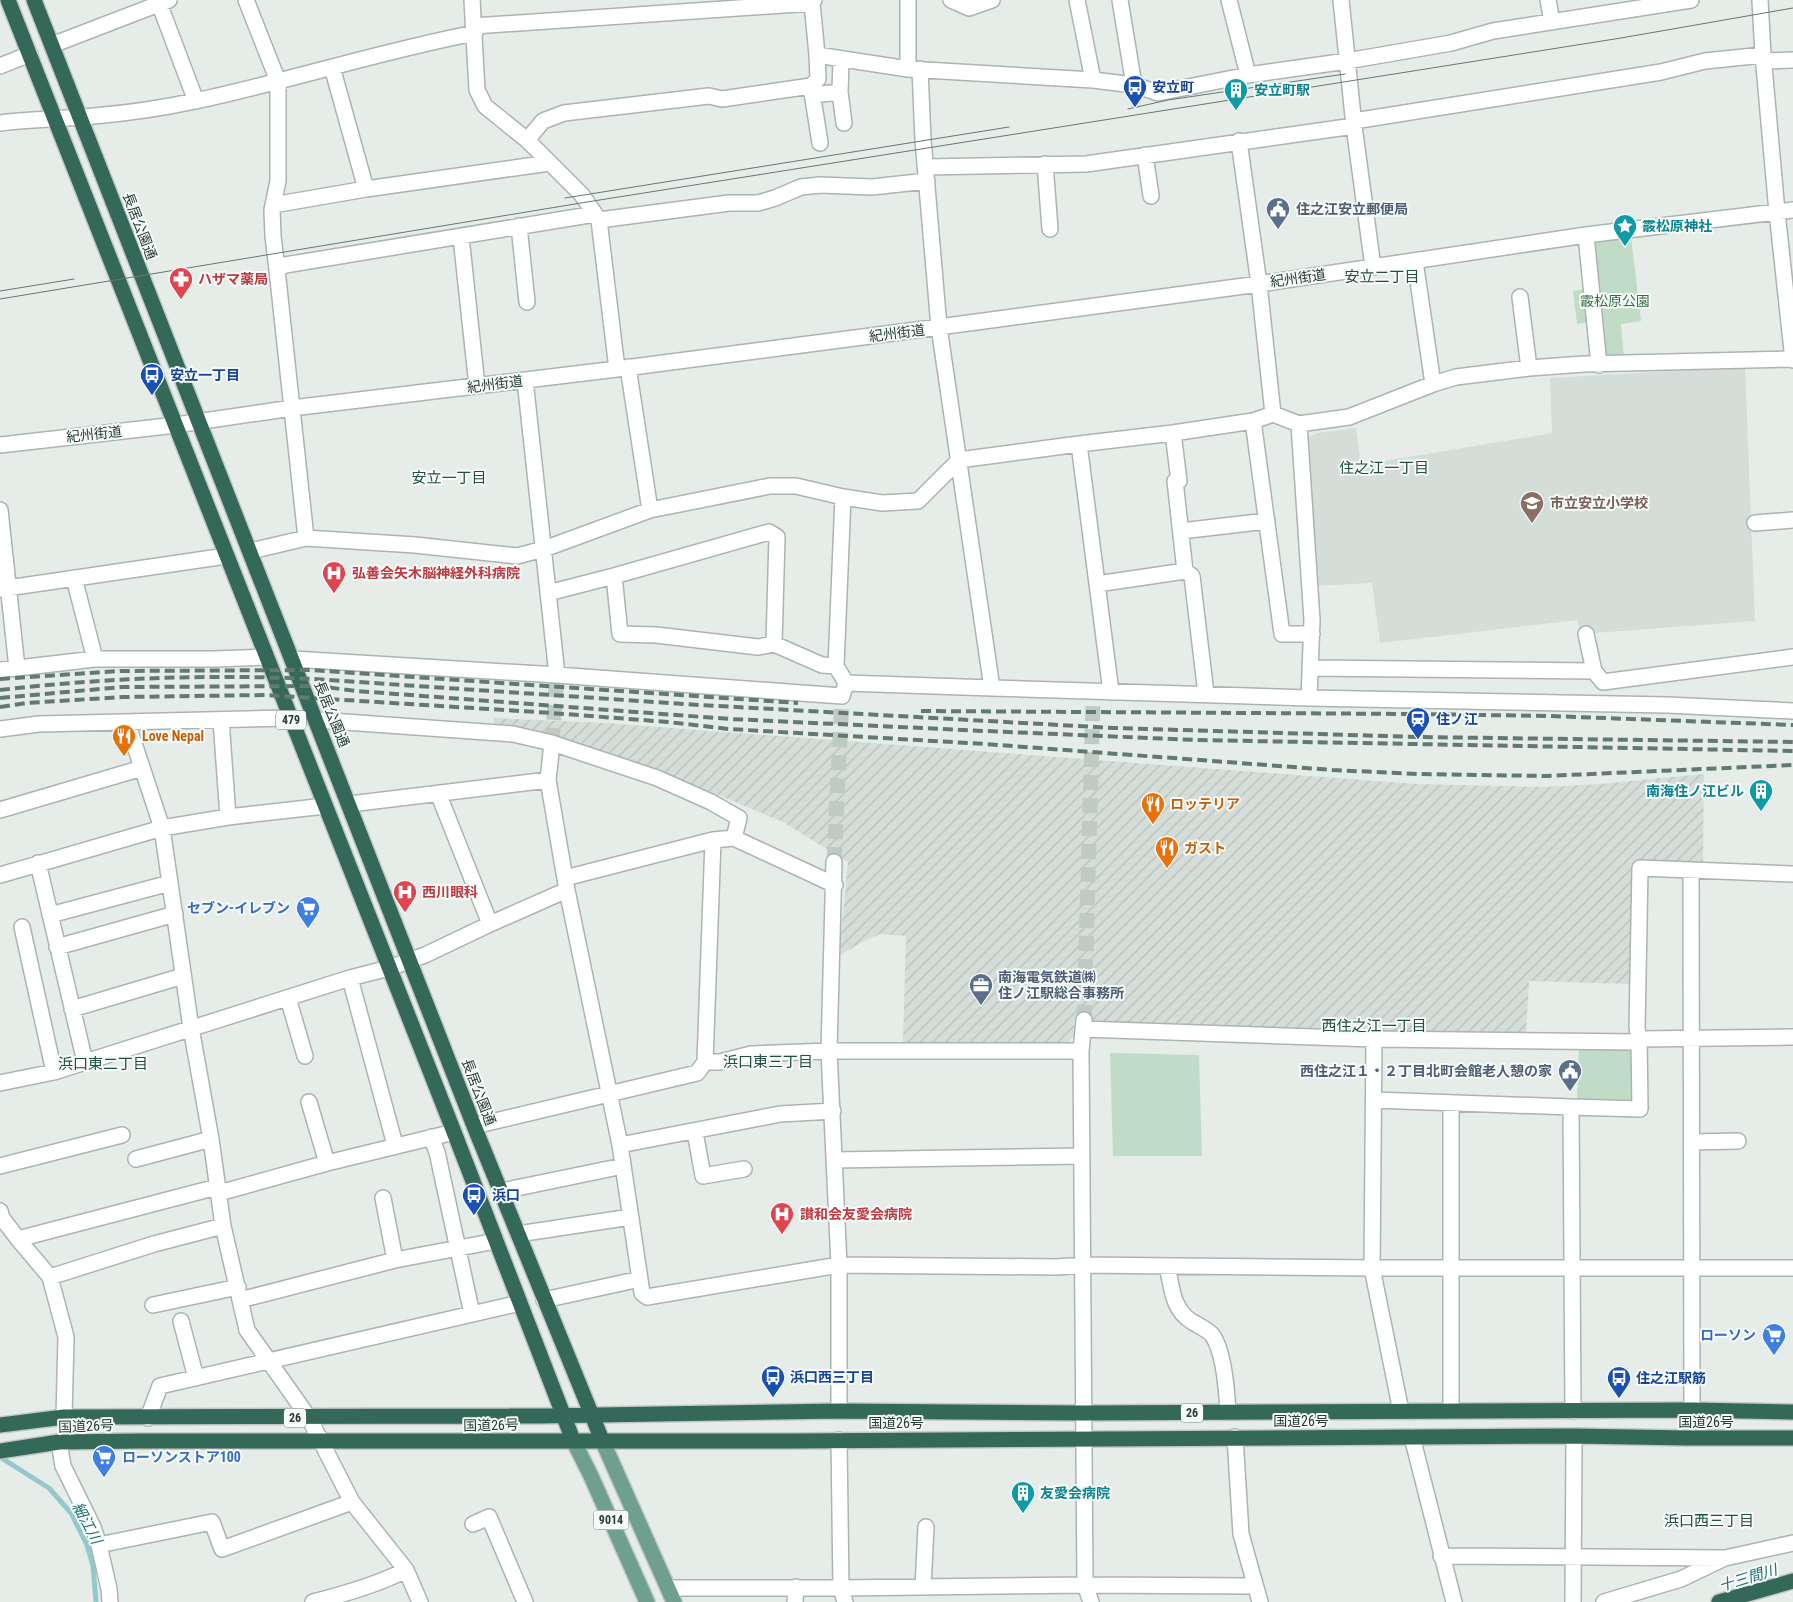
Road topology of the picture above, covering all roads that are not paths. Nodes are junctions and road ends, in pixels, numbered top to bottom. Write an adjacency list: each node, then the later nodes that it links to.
1 (8, 0): 24 (highway, 479)
2 (34, 0): 23 (highway, 長居公園通 / 479)
3 (246, 0): 35 (street)
4 (472, 0): 22 (street)
5 (908, 0): 32 (street)
6 (992, 0): 15 (street)
7 (1077, 0): 34 (street)
8 (1120, 0): 36 (street)
9 (1229, 0): 33 (street)
10 (1341, 0): 29 (street)
11 (1548, 0): 21 (street)
12 (1691, 0): 18 (street)
13 (1760, 0): 26 (street)
14 (813, 1): 17 (street); 25 (street)
15 (958, 2)
16 (156, 3): 23 (street); 39 (street)
17 (748, 4): 19 (street)
18 (1643, 4): 21 (street)
19 (704, 5): 20 (street)
20 (665, 6): 22 (street)
21 (1552, 22): 29 (street)
22 (474, 30): 31 (street); 45 (street)
23 (52, 45): 40 (highway, 長居公園通 / 479)
24 (30, 54): 30 (street); 41 (highway, 479)
25 (817, 55): 27 (street); 37 (street)
26 (1763, 58): 28 (street); 44 (street); 56 (street)
27 (841, 59): 32 (street); 38 (street)
28 (1793, 60)
29 (1347, 61): 33 (street); 44 (street)
30 (0, 66)
31 (332, 67): 35 (street); 52 (street)
32 (914, 69): 34 (street); 51 (street)
33 (1248, 75): 36 (street)
34 (1092, 80): 36 (street)
35 (278, 81): 39 (street); 54 (street)
36 (1134, 85)
37 (811, 90): 38 (street); 45 (street); 47 (street)
38 (840, 92): 43 (street)
39 (196, 101): 40 (street)
40 (80, 117): 41 (street); 78 (highway, 長居公園通 / 479)
41 (54, 118): 42 (street); 81 (highway, 479)
42 (0, 123)
43 (844, 123)
44 (1354, 124): 46 (street); 63 (street)
45 (527, 140): 49 (street)
46 (1238, 141): 48 (street); 65 (street)
47 (820, 142)
48 (1145, 155): 50 (street); 53 (street)
49 (549, 163): 52 (street); 57 (street)
50 (1045, 164): 51 (street); 59 (street)
51 (926, 174): 57 (street); 68 (street)
52 (366, 189): 54 (street)
53 (1152, 196)
54 (273, 205): 64 (street)
55 (1793, 210): 56 (street, 紀州街道)
56 (1777, 212): 60 (street, 紀州街道); 69 (street)
57 (597, 217): 58 (street); 71 (street)
58 (519, 226): 61 (street); 67 (street)
59 (1050, 228)
60 (1586, 235): 62 (street, 紀州街道); 70 (street)
61 (461, 236): 64 (street); 75 (street)
62 (1415, 261): 63 (street, 紀州街道); 74 (street)
63 (1373, 267): 65 (street, 紀州街道)
64 (277, 270): 76 (street)
65 (1259, 284): 68 (street, 紀州街道); 77 (street)
66 (1520, 297): 72 (street)
67 (527, 302)
68 (939, 327): 71 (street, 紀州街道); 85 (street)
69 (1793, 359): 70 (street)
70 (1599, 365): 72 (street)
71 (623, 368): 73 (street, 紀州街道); 88 (street)
72 (1529, 368): 74 (street)
73 (525, 380): 75 (street, 紀州街道); 94 (street)
74 (1433, 384): 80 (street)
75 (476, 386): 76 (street, 紀州街道)
76 (292, 408): 78 (street, 紀州街道); 93 (street)
77 (1273, 414): 79 (street); 80 (street)
78 (199, 421): 81 (street, 紀州街道); 95 (highway, 長居公園通 / 479)
79 (1253, 421): 82 (street); 90 (street)
80 (1299, 424): 103 (street)
81 (176, 425): 84 (street, 紀州街道); 96 (highway, 479)
82 (1173, 433): 83 (street); 92 (street)
83 (1079, 444): 85 (street); 100 (street)
84 (0, 445)
85 (959, 460): 86 (street); 117 (street)
86 (842, 497): 88 (street); 110 (street)
87 (0, 510): 101 (street)
88 (650, 510): 94 (street)
89 (1793, 520): 91 (street)
90 (1267, 521): 92 (street); 103 (street)
91 (1755, 522)
92 (1181, 531): 97 (street)
93 (306, 538): 94 (street); 95 (street)
94 (544, 549): 102 (street)
95 (251, 552): 109 (highway, 長居公園通 / 479)
96 (226, 556): 99 (street); 106 (highway, 479)
97 (1186, 571): 100 (street); 119 (street)
98 (614, 576): 102 (street); 105 (street); 105 (street)
99 (74, 578): 101 (street); 108 (street)
100 (1097, 584): 118 (street)
101 (4, 588): 111 (street)
102 (548, 594): 115 (street)
103 (1312, 634): 112 (street)
104 (1586, 634): 114 (street)
105 (774, 644): 110 (street)
106 (267, 657): 108 (street); 122 (highway, 479)
107 (1793, 658): 114 (street)
108 (96, 659): 111 (street)
109 (293, 659): 115 (street); 124 (highway, 長居公園通 / 479)
110 (836, 666): 116 (street)
111 (17, 668): 113 (street)
112 (1310, 668): 114 (street); 120 (street)
113 (0, 670)
114 (1594, 671)
115 (557, 675): 116 (street)
116 (846, 683): 117 (street)
117 (992, 688): 118 (street)
118 (1111, 692): 119 (street)
119 (1206, 694): 120 (street)
120 (1309, 698): 121 (street)
121 (1793, 711)
122 (290, 718): 123 (street); 132 (highway, 479)
123 (221, 720): 125 (street); 134 (street)
124 (317, 720): 127 (street); 131 (highway, 長居公園通 / 479)
125 (127, 722): 126 (street); 128 (street)
126 (0, 729)
127 (552, 743): 129 (street); 136 (street)
128 (142, 768): 133 (street); 135 (street)
129 (548, 780): 130 (street); 144 (street)
130 (438, 793): 131 (street); 148 (street)
131 (350, 804): 151 (highway, 長居公園通 / 479)
132 (325, 806): 134 (street); 152 (highway, 479)
133 (0, 810)
134 (228, 817): 135 (street)
135 (162, 828): 139 (street); 143 (street)
136 (734, 838): 137 (street); 145 (street)
137 (713, 840): 144 (street); 166 (street)
138 (834, 862): 145 (street)
139 (38, 863): 142 (street); 147 (street)
140 (1692, 870): 141 (street); 160 (street); 161 (street)
141 (1793, 874)
142 (0, 875)
143 (170, 883): 146 (street); 147 (street)
144 (566, 884): 148 (street); 169 (street)
145 (835, 885): 162 (street)
146 (175, 914): 150 (street); 153 (street)
147 (50, 915): 150 (street)
148 (490, 924): 151 (street)
149 (22, 927): 167 (street)
150 (57, 947): 156 (street)
151 (410, 961): 152 (street); 175 (highway, 長居公園通 / 479)
152 (389, 968): 154 (street); 176 (highway, 479)
153 (183, 976): 156 (street); 157 (street)
154 (350, 978): 155 (street); 183 (street)
155 (288, 998): 157 (street); 164 (street)
156 (72, 1009): 165 (street)
157 (191, 1028): 165 (street); 180 (street)
158 (1793, 1037): 160 (street)
159 (1374, 1039): 161 (street); 163 (street); 170 (street)
160 (1692, 1039): 161 (street); 182 (street)
161 (1639, 1040): 173 (street)
162 (828, 1051): 163 (street); 166 (street); 174 (street)
163 (1082, 1051): 185 (street)
164 (305, 1056)
165 (85, 1062): 167 (street)
166 (704, 1062): 169 (street)
167 (54, 1072): 168 (street)
168 (0, 1083)
169 (609, 1094): 175 (street); 184 (street)
170 (1374, 1100): 172 (street); 206 (street)
171 (310, 1102): 188 (street)
172 (1451, 1104): 173 (street); 210 (street)
173 (1571, 1107): 207 (street)
174 (833, 1110): 177 (street); 187 (street)
175 (474, 1126): 193 (highway, 長居公園通 / 479)
176 (454, 1132): 179 (street); 200 (highway, 479)
177 (695, 1132): 184 (street); 191 (street)
178 (122, 1135): 189 (street)
179 (431, 1137): 183 (street); 201 (street)
180 (211, 1139): 186 (street); 192 (street)
181 (1738, 1141): 182 (street)
182 (1692, 1142): 208 (street)
183 (395, 1145): 188 (street)
184 (620, 1146): 190 (street)
185 (1082, 1156): 187 (street); 204 (street)
186 (136, 1159)
187 (834, 1160): 203 (street)
188 (327, 1163): 192 (street)
189 (0, 1166)
190 (623, 1166): 193 (street); 196 (street)
191 (744, 1169)
192 (218, 1190): 197 (street); 199 (street)
193 (502, 1191): 198 (highway, 長居公園通 / 479)
194 (383, 1198): 202 (street)
195 (0, 1211): 199 (street)
196 (631, 1217): 198 (street); 212 (street)
197 (223, 1226): 211 (street); 213 (street)
198 (518, 1234): 214 (highway, 長居公園通 / 479)
199 (18, 1239): 211 (street)
200 (496, 1241): 201 (street); 215 (highway, 479)
201 (457, 1248): 202 (street); 217 (street)
202 (395, 1260): 213 (street)
203 (839, 1264): 204 (street); 212 (street); 222 (street)
204 (1082, 1265): 205 (street); 228 (street)
205 (1167, 1266): 206 (street); 225 (street)
206 (1372, 1268): 210 (street); 226 (street)
207 (1572, 1268): 208 (street); 210 (street); 224 (street)
208 (1692, 1268): 209 (street); 221 (street)
209 (1793, 1268)
210 (1451, 1269): 223 (street)
211 (50, 1277): 231 (street)
212 (640, 1279): 214 (street)
213 (239, 1294): 216 (street); 219 (street)
214 (544, 1300): 229 (highway, 長居公園通 / 479)
215 (520, 1303): 217 (street); 230 (highway, 479)
216 (153, 1304)
217 (472, 1314): 219 (street)
218 (180, 1320): 220 (street)
219 (268, 1360): 220 (street); 233 (street)
220 (196, 1378): 232 (street)
221 (1692, 1410): 224 (highway, 国道26号 / 26); 227 (highway, 国道26号 / 26)
222 (839, 1411): 228 (highway, 国道26号 / 26); 229 (highway, 国道26号 / 26)
223 (1451, 1411): 224 (highway, 国道26号 / 26); 226 (highway, 国道26号 / 26)
224 (1573, 1411)
225 (1228, 1412): 226 (highway, 国道26号 / 26); 228 (highway, 国道26号 / 26)
226 (1401, 1412)
227 (1793, 1412)
228 (1084, 1413): 238 (street)
229 (591, 1414): 230 (highway, 国道26号 / 26); 241 (highway, 長居公園通 / 479)
230 (564, 1416): 233 (highway, 国道26号 / 26); 240 (highway, 479)
231 (64, 1417): 232 (highway, 国道26号 / 26); 234 (highway, 国道26号 / 26)
232 (148, 1418): 233 (highway, 国道26号 / 26)
233 (309, 1418): 244 (street)
234 (2, 1421)
235 (1574, 1436): 237 (highway, 国道26号 / 26); 239 (highway, 国道26号 / 26); 252 (street)
236 (1235, 1437): 237 (highway, 国道26号 / 26); 238 (highway, 国道26号 / 26); 257 (street)
237 (1412, 1437): 251 (street)
238 (1084, 1438): 242 (highway, 国道26号 / 26); 256 (street)
239 (1793, 1438)
240 (573, 1440): 241 (highway, 国道26号 / 26); 244 (highway, 国道26号 / 26); 267 (main road, 9014)
241 (602, 1440): 242 (highway, 国道26号 / 26); 261 (main road, 9014)
242 (839, 1440): 262 (street)
243 (59, 1442): 244 (highway, 国道26号 / 26); 245 (highway, 国道26号 / 26); 250 (street)
244 (322, 1442): 246 (street)
245 (4, 1450)
246 (352, 1502): 250 (street); 254 (street)
247 (474, 1524): 266 (street)
248 (926, 1527): 258 (street)
249 (1793, 1543): 253 (street)
250 (99, 1545): 263 (street)
251 (1441, 1556): 252 (street); 271 (street)
252 (1573, 1558): 253 (street); 272 (street)
253 (1725, 1558): 273 (street)
254 (406, 1570): 264 (street); 265 (street)
255 (1793, 1581): 274 (highway)
256 (1085, 1585): 257 (street); 259 (street); 269 (street)
257 (1255, 1586): 270 (street)
258 (923, 1587): 259 (street); 262 (street)
259 (966, 1587): 268 (street)
260 (796, 1594): 261 (street); 262 (street)
261 (671, 1595)
262 (843, 1595)
263 (110, 1602)
264 (313, 1602)
265 (420, 1602)
266 (526, 1602)
267 (647, 1602)
268 (972, 1602)
269 (1091, 1602)
270 (1260, 1602)
271 (1454, 1602)
272 (1573, 1602)
273 (1604, 1602)
274 (1719, 1602)

